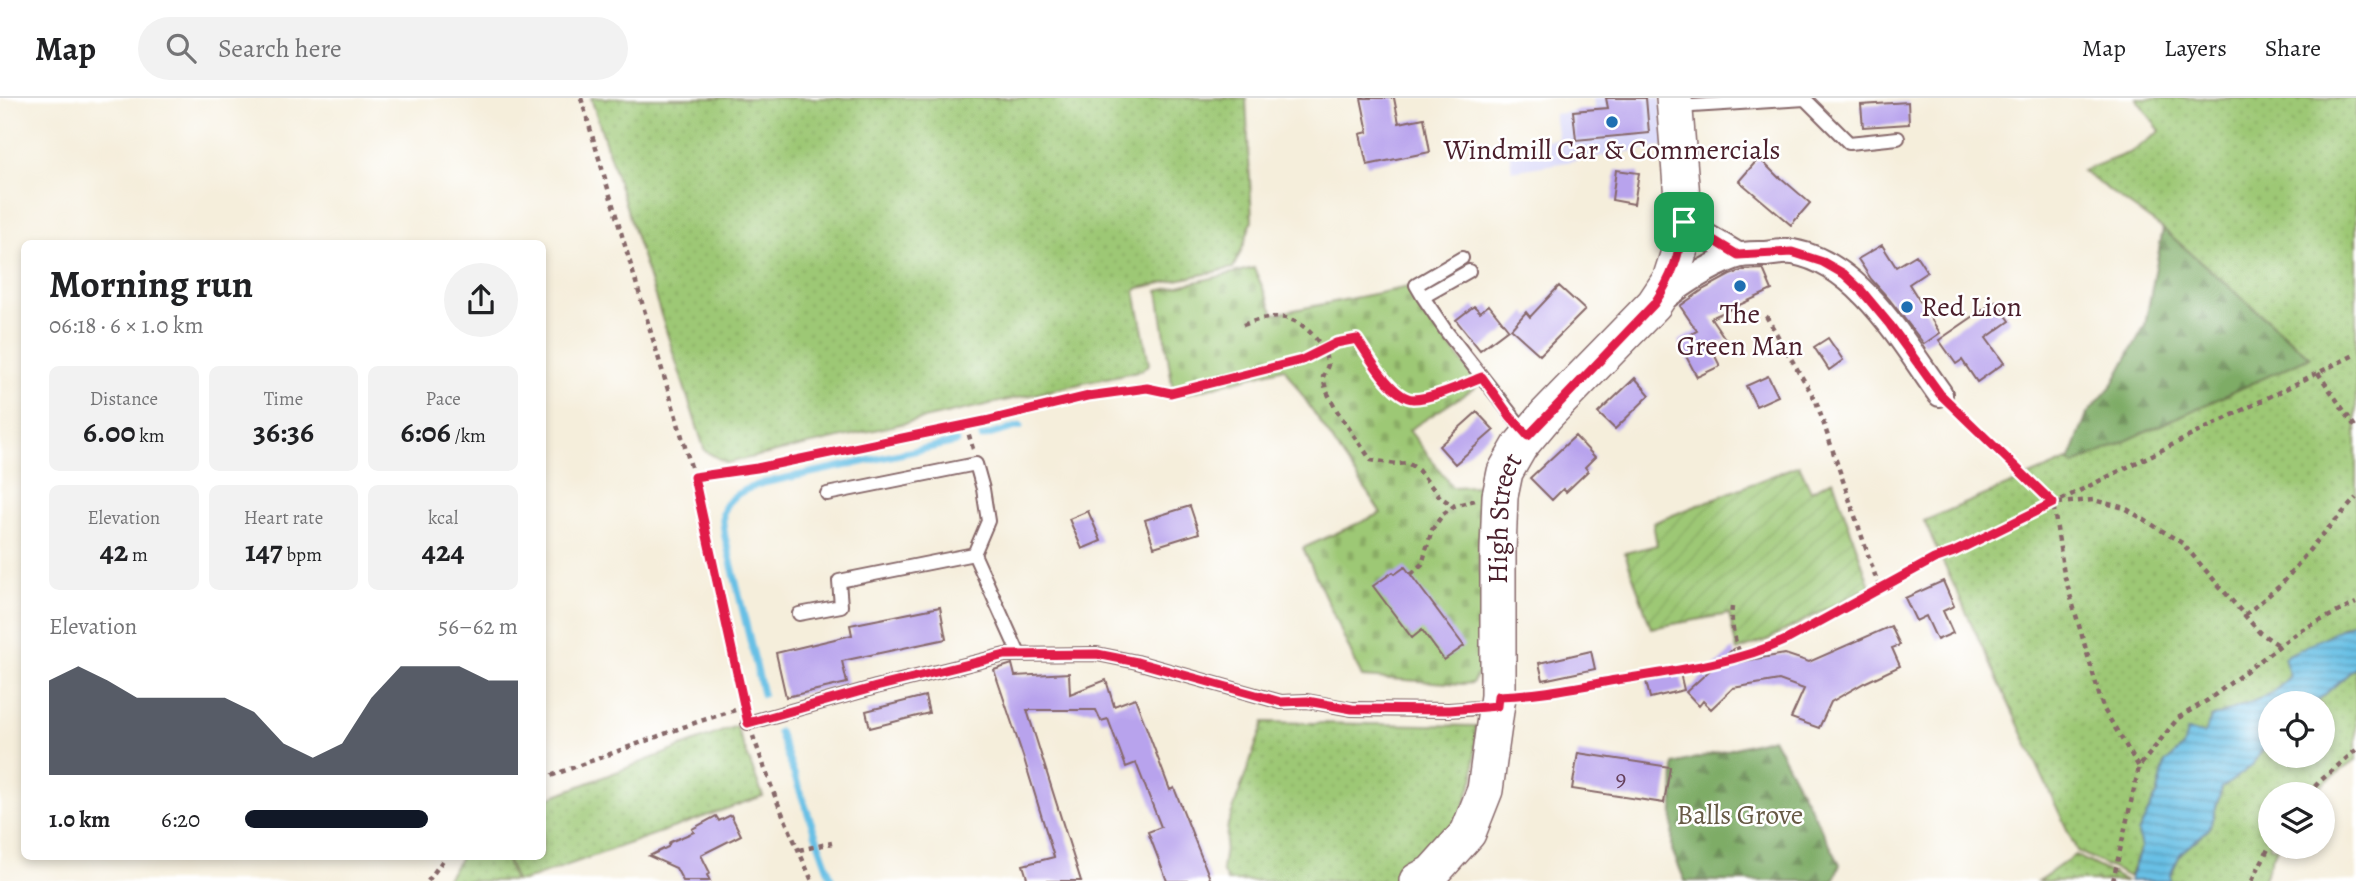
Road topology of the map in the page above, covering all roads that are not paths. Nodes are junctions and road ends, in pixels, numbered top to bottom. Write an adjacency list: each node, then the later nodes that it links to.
1 (1674, 102): 2 (lane); 3 (street, High Street)
2 (1898, 138)
3 (1684, 222): 4 (street); 8 (street, High Street)
4 (1738, 255): 8 (street); 9 (street)
5 (1462, 258): 7 (lane)
6 (1469, 271): 7 (lane)
7 (1423, 297): 10 (lane)
8 (1654, 304): 10 (street, High Street)
9 (1940, 394)
10 (1528, 436): 15 (street, High Street)
11 (827, 494): 12 (lane)
12 (974, 554): 13 (lane); 14 (lane)
13 (799, 614)
14 (1019, 654): 15 (lane); 16 (lane)
15 (1498, 701): 17 (street, High Street)
16 (748, 723)
17 (1417, 881)

